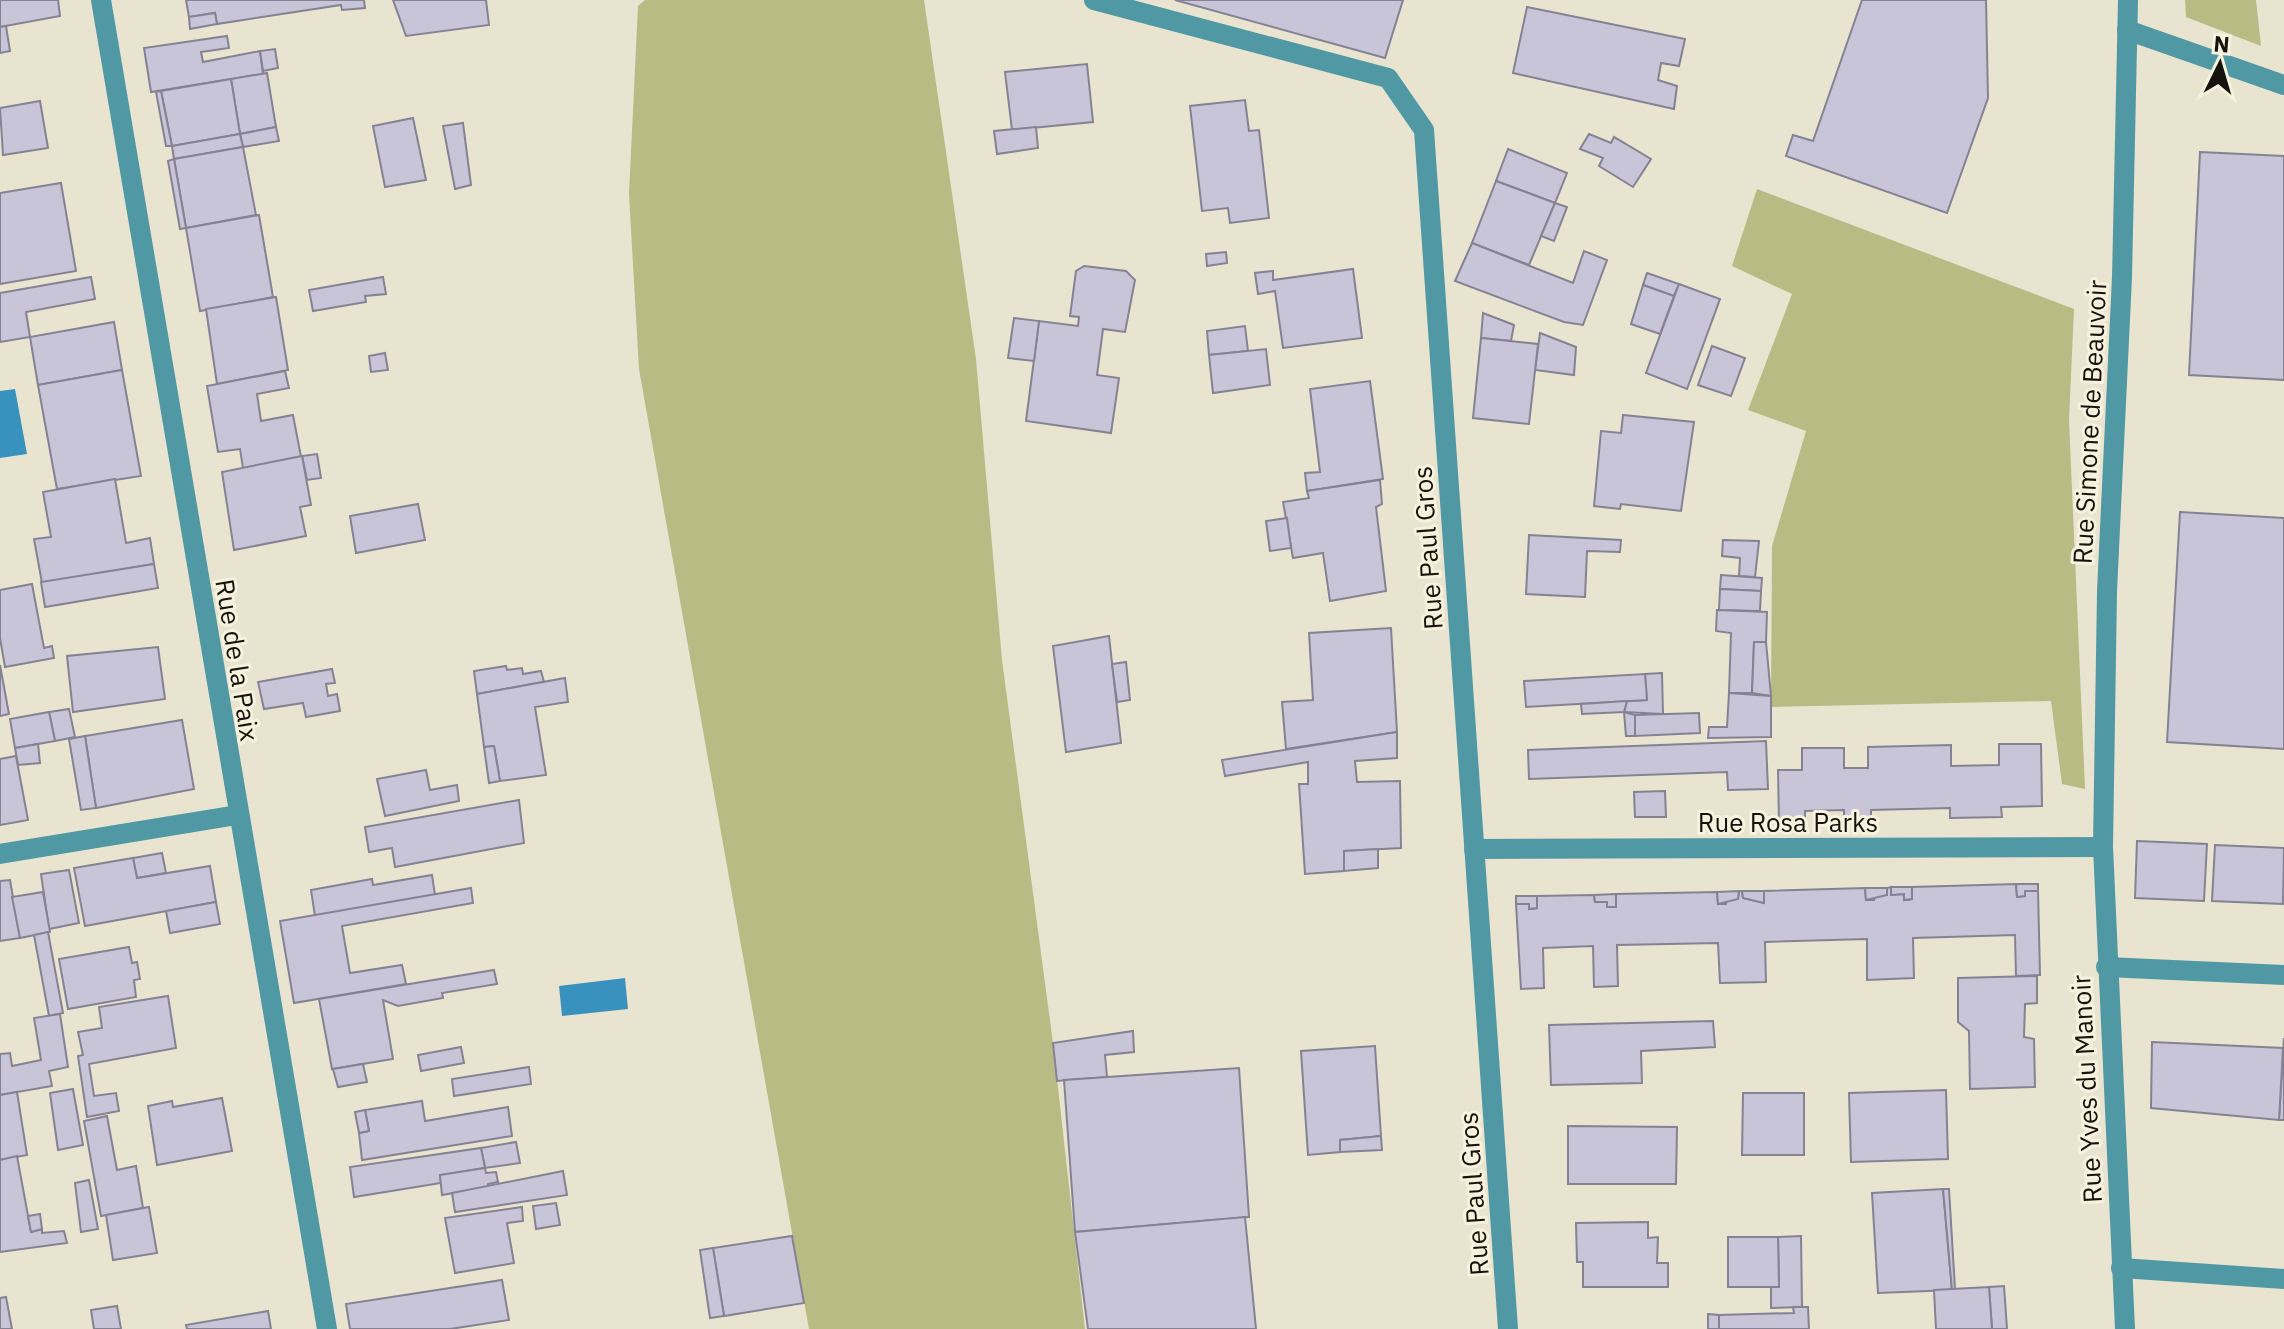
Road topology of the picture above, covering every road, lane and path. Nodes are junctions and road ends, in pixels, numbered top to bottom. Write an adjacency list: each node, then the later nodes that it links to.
1 (101, 0): 6 (street, Rue de la Paix)
2 (1094, 0): 8 (street, Rue Paul Gros)
3 (2128, 0): 4 (street, Rue Simone de Beauvoir)
4 (2127, 30): 5 (street); 7 (street, Rue Simone de Beauvoir)
5 (2284, 85)
6 (237, 815): 9 (street); 14 (street, Rue de la Paix)
7 (2103, 847): 8 (street, Rue Rosa Parks); 10 (street, Rue Yves du Manoir)
8 (1474, 849): 15 (street, Rue Paul Gros)
9 (0, 854)
10 (2106, 967): 11 (street); 12 (street, Rue Yves du Manoir)
11 (2284, 975)
12 (2121, 1268): 13 (street); 16 (street, Rue Yves du Manoir)
13 (2284, 1279)
14 (327, 1329)
15 (1508, 1329)
16 (2125, 1329)

